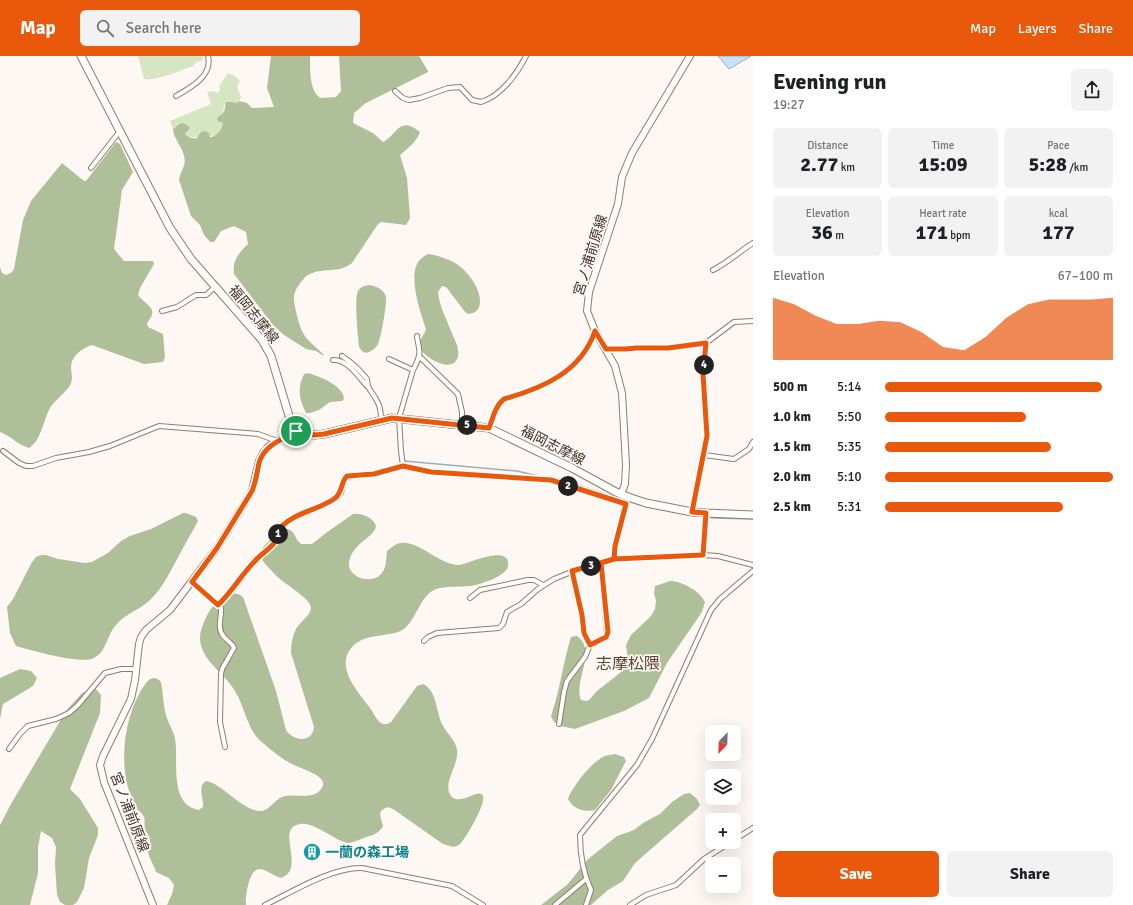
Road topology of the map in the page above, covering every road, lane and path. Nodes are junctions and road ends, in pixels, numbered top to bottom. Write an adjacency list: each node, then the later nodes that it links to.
1 (81, 56): 7 (main road, 福岡志摩線)
2 (208, 56): 6 (street)
3 (526, 56): 5 (street)
4 (690, 56): 14 (main road, 宮ノ浦前原線)
5 (395, 91)
6 (176, 96)
7 (120, 131): 8 (street); 11 (main road, 福岡志摩線)
8 (91, 168)
9 (753, 243): 10 (street)
10 (713, 270)
11 (215, 287): 12 (street); 28 (main road, 福岡志摩線)
12 (162, 311)
13 (753, 321): 16 (street)
14 (595, 331): 17 (main road, 宮ノ浦前原線); 27 (street)
15 (417, 336): 19 (street)
16 (706, 343): 17 (street); 32 (street)
17 (606, 349): 34 (main road, 宮ノ浦前原線)
18 (342, 356): 23 (street)
19 (419, 356): 22 (street); 26 (street)
20 (389, 359): 22 (street)
21 (333, 360): 23 (street)
22 (413, 370): 24 (street)
23 (367, 386): 25 (street)
24 (399, 418): 25 (main road, 福岡志摩線); 26 (main road, 福岡志摩線); 33 (street)
25 (381, 420): 28 (main road, 福岡志摩線)
26 (462, 425): 27 (main road, 福岡志摩線)
27 (489, 428): 34 (main road, 福岡志摩線)
28 (296, 431): 29 (main road, 宮ノ浦前原線)
29 (277, 441): 31 (street); 44 (main road, 宮ノ浦前原線)
30 (753, 442): 32 (street)
31 (3, 451)
32 (704, 455): 35 (street)
33 (403, 466): 34 (street); 47 (street)
34 (625, 498): 35 (main road, 福岡志摩線); 39 (street)
35 (692, 512): 37 (main road, 福岡志摩線)
36 (753, 515): 37 (main road, 福岡志摩線)
37 (705, 516): 38 (street)
38 (703, 555): 39 (street); 41 (street)
39 (614, 559): 40 (street)
40 (601, 563): 42 (street); 49 (street)
41 (753, 565)
42 (572, 571): 45 (street); 49 (street)
43 (753, 571): 57 (street)
44 (192, 582): 47 (street); 50 (main road, 宮ノ浦前原線)
45 (543, 585): 46 (street); 48 (street)
46 (470, 598)
47 (218, 605): 52 (street)
48 (424, 641)
49 (590, 645): 51 (street)
50 (136, 669): 53 (street); 58 (main road, 宮ノ浦前原線)
51 (559, 724)
52 (225, 748)
53 (9, 749)
54 (753, 828): 55 (street)
55 (741, 836)
56 (720, 849): 63 (street)
57 (586, 879): 61 (street); 62 (street)
58 (153, 905)
59 (265, 905): 60 (street)
60 (483, 905)
61 (555, 905)
62 (586, 905)
63 (630, 905)

